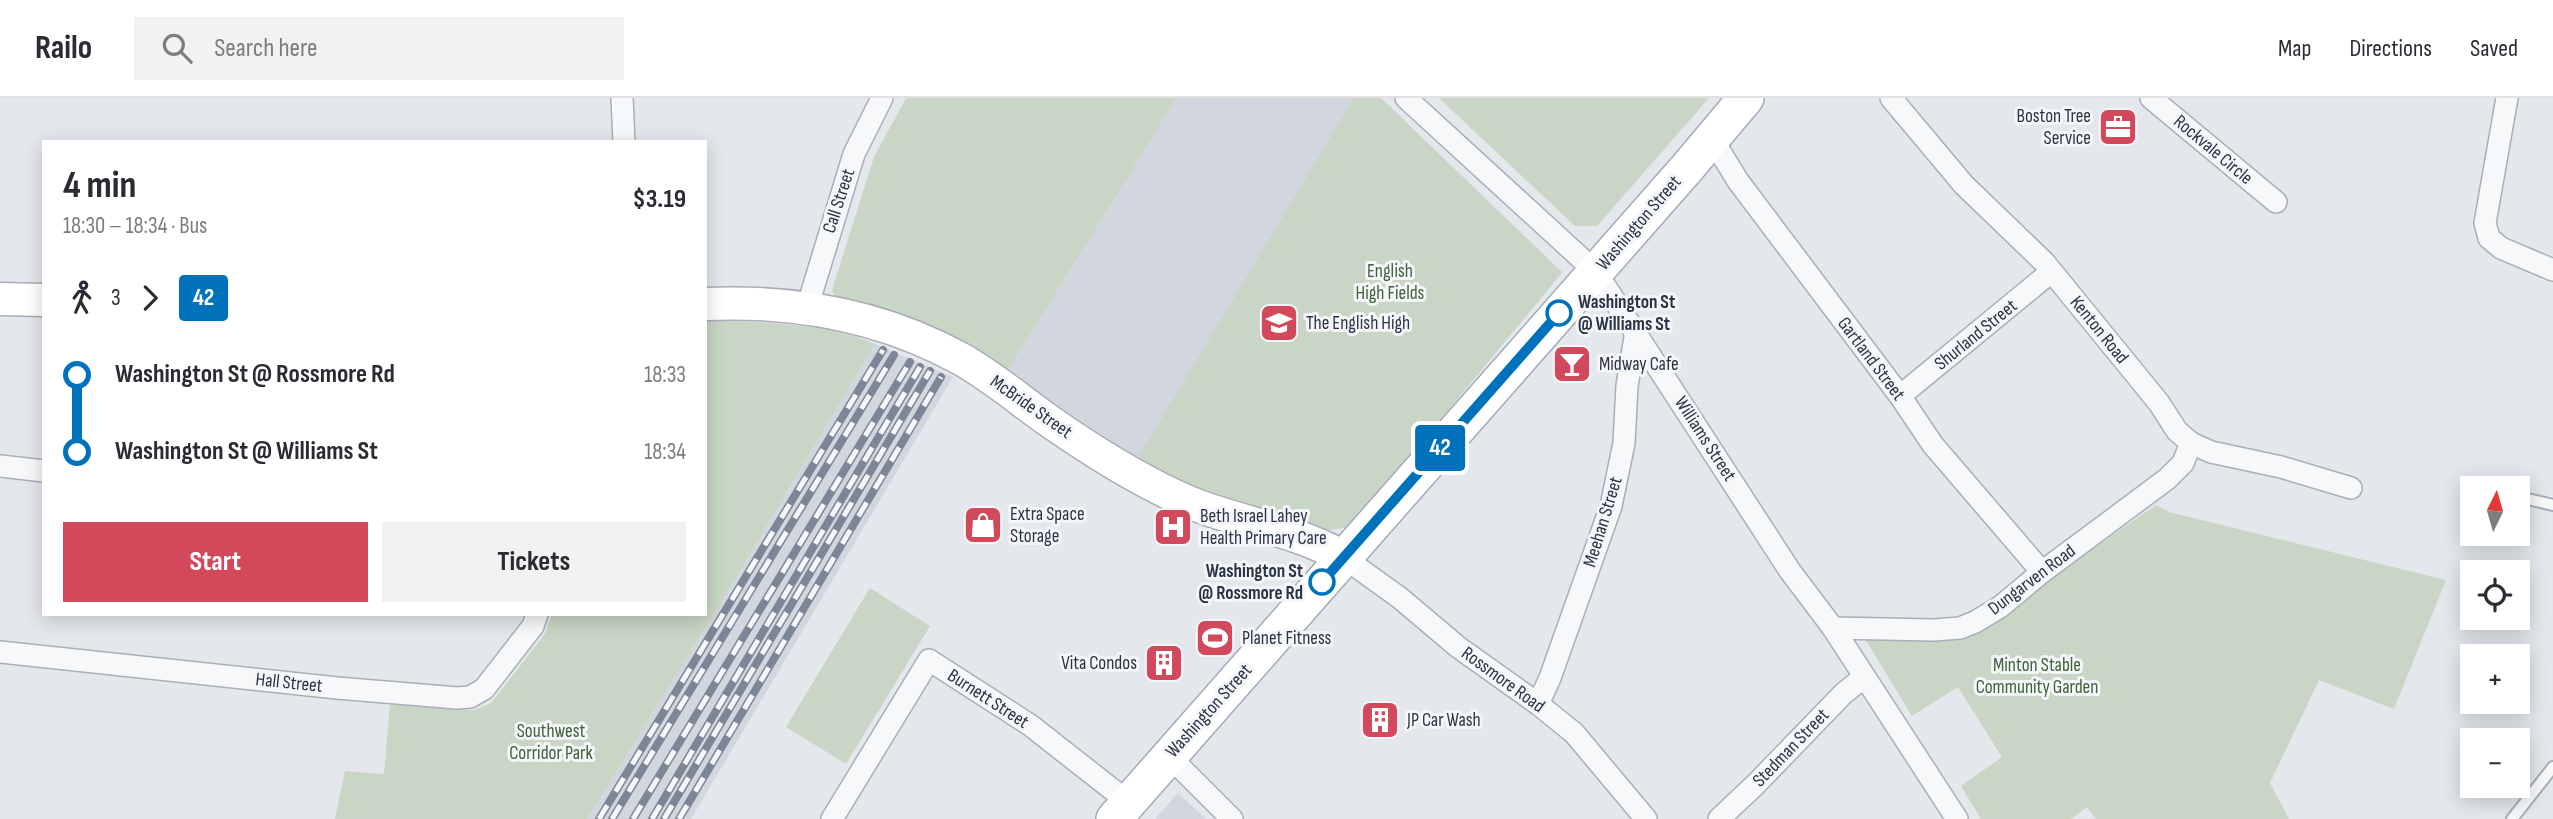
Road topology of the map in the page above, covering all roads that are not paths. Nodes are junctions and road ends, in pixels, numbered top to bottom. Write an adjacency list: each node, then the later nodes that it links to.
1 (622, 98): 9 (street)
2 (882, 98): 17 (street, Call Street)
3 (1406, 98): 12 (street, Williams Street)
4 (1746, 98): 8 (main road, Washington Street)
5 (1891, 98): 13 (street, Kenton Road)
6 (2151, 98): 10 (street, Rockvale Circle)
7 (2507, 98): 11 (street)
8 (1711, 137): 12 (main road, Washington Street); 19 (street, Gartland Street)
9 (624, 140)
10 (2276, 202)
11 (2553, 270)
12 (1596, 272): 18 (street, Williams Street); 26 (main road, Washington Street)
13 (2051, 272): 19 (street, Shurland Street); 20 (street, Kenton Road)
14 (0, 299): 15 (street)
15 (42, 300)
16 (707, 304): 17 (street, McBride Street)
17 (807, 308): 26 (street, McBride Street)
18 (1636, 331): 29 (street, Williams Street); 32 (street, Meehan Street)
19 (1900, 396): 27 (street, Gartland Street)
20 (2191, 443): 23 (street, Kenton Road); 27 (street, Dungarven Road)
21 (0, 466): 22 (street)
22 (42, 471)
23 (2351, 488)
24 (2530, 500): 25 (lane)
25 (2553, 505)
26 (1343, 557): 32 (street, Rossmore Road); 33 (main road, Washington Street)
27 (2042, 572): 29 (street, Dungarven Road)
28 (536, 616): 30 (street, Hall Street)
29 (1833, 628): 31 (street, Williams Street)
30 (0, 652)
31 (1864, 677): 39 (street, Stedman Street); 40 (street, Williams Street)
32 (1538, 704): 38 (street, Rossmore Road)
33 (1169, 756): 35 (main road, Washington Street); 37 (street)
34 (2553, 767): 41 (lane)
35 (1121, 810): 36 (street, Burnett Street)
36 (832, 819)
37 (1232, 819)
38 (1646, 819)
39 (1719, 819)
40 (1957, 819)
41 (2512, 819)

